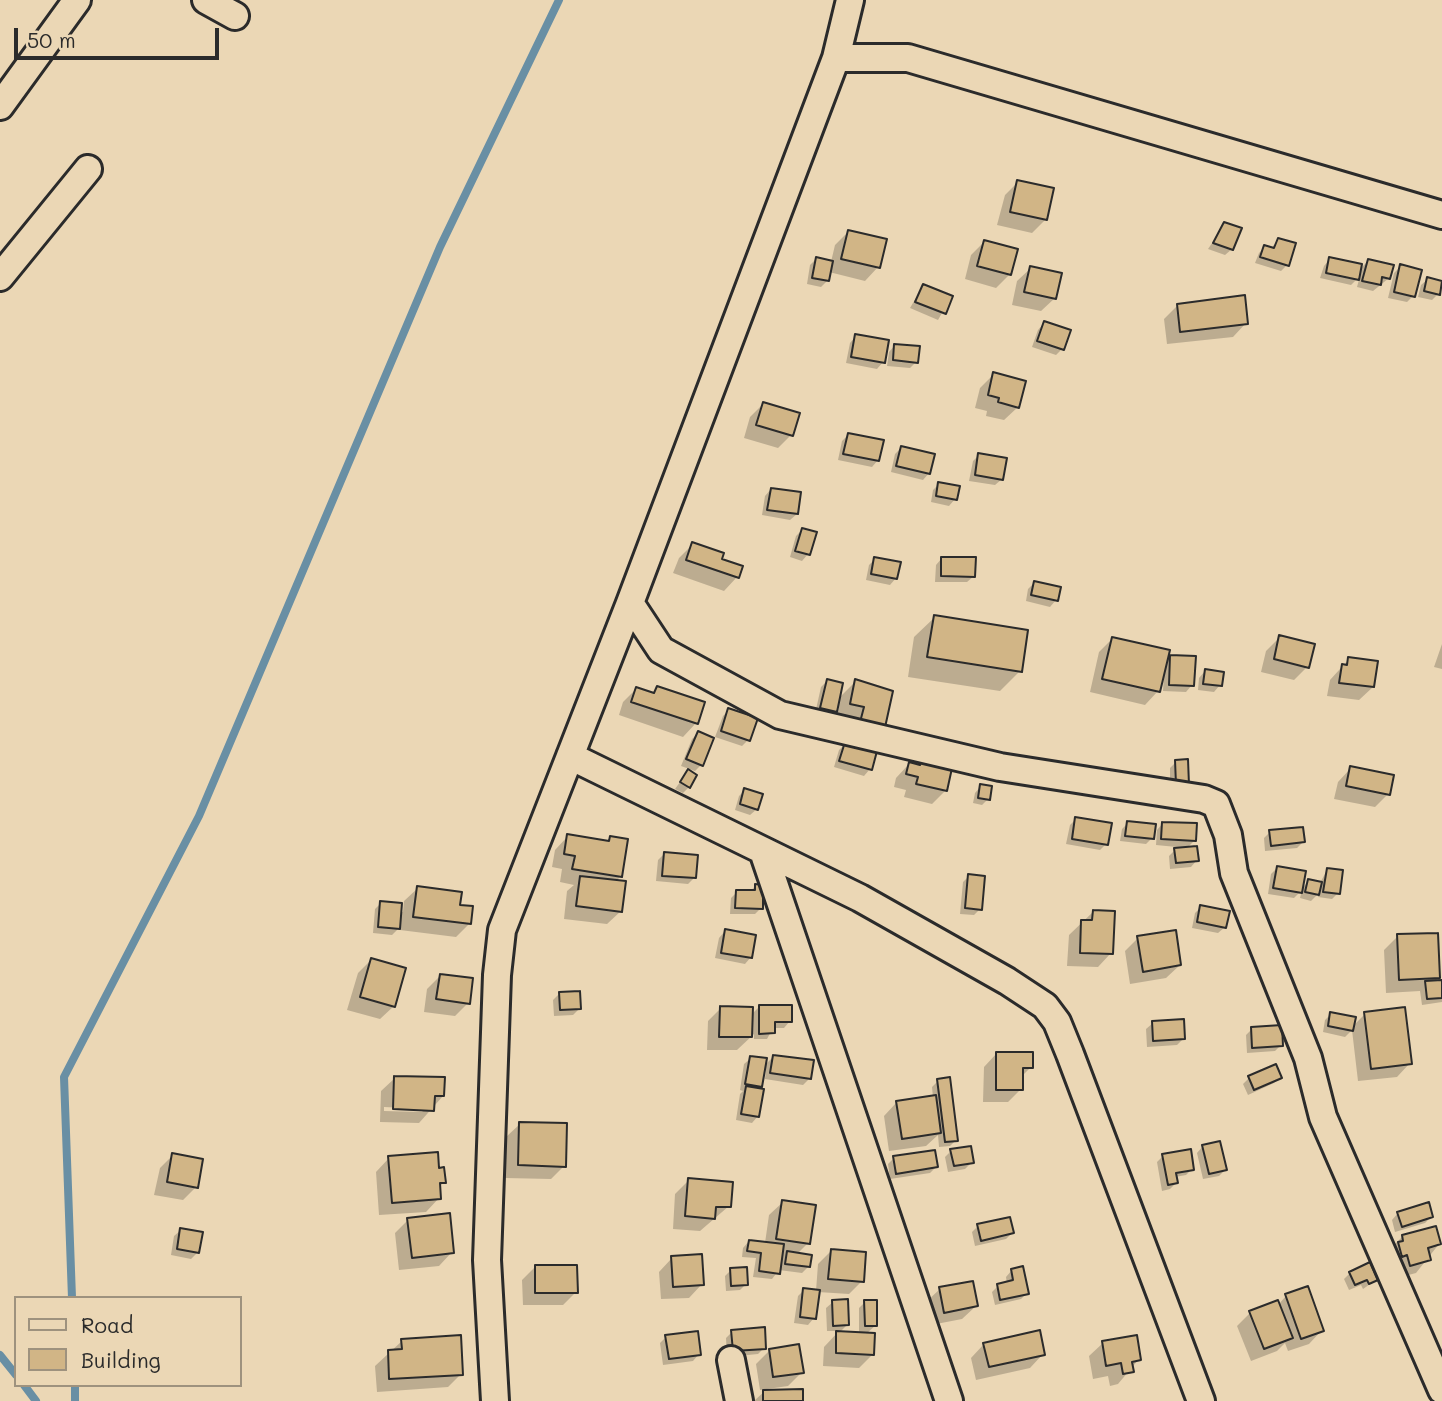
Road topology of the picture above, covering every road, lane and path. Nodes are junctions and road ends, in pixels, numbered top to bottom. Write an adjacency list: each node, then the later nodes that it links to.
1 (77, 0): 6 (street)
2 (206, 0): 4 (street)
3 (850, 0): 5 (street)
4 (235, 16)
5 (836, 58): 8 (street); 10 (street)
6 (0, 106)
7 (88, 169): 9 (street)
8 (1442, 215)
9 (0, 277)
10 (630, 603): 11 (street); 14 (street)
11 (569, 757): 12 (street); 15 (street)
12 (762, 851): 17 (street); 18 (street)
13 (731, 1360): 16 (street)
14 (1442, 1390)
15 (495, 1401)
16 (739, 1401)
17 (949, 1401)
18 (1201, 1401)

